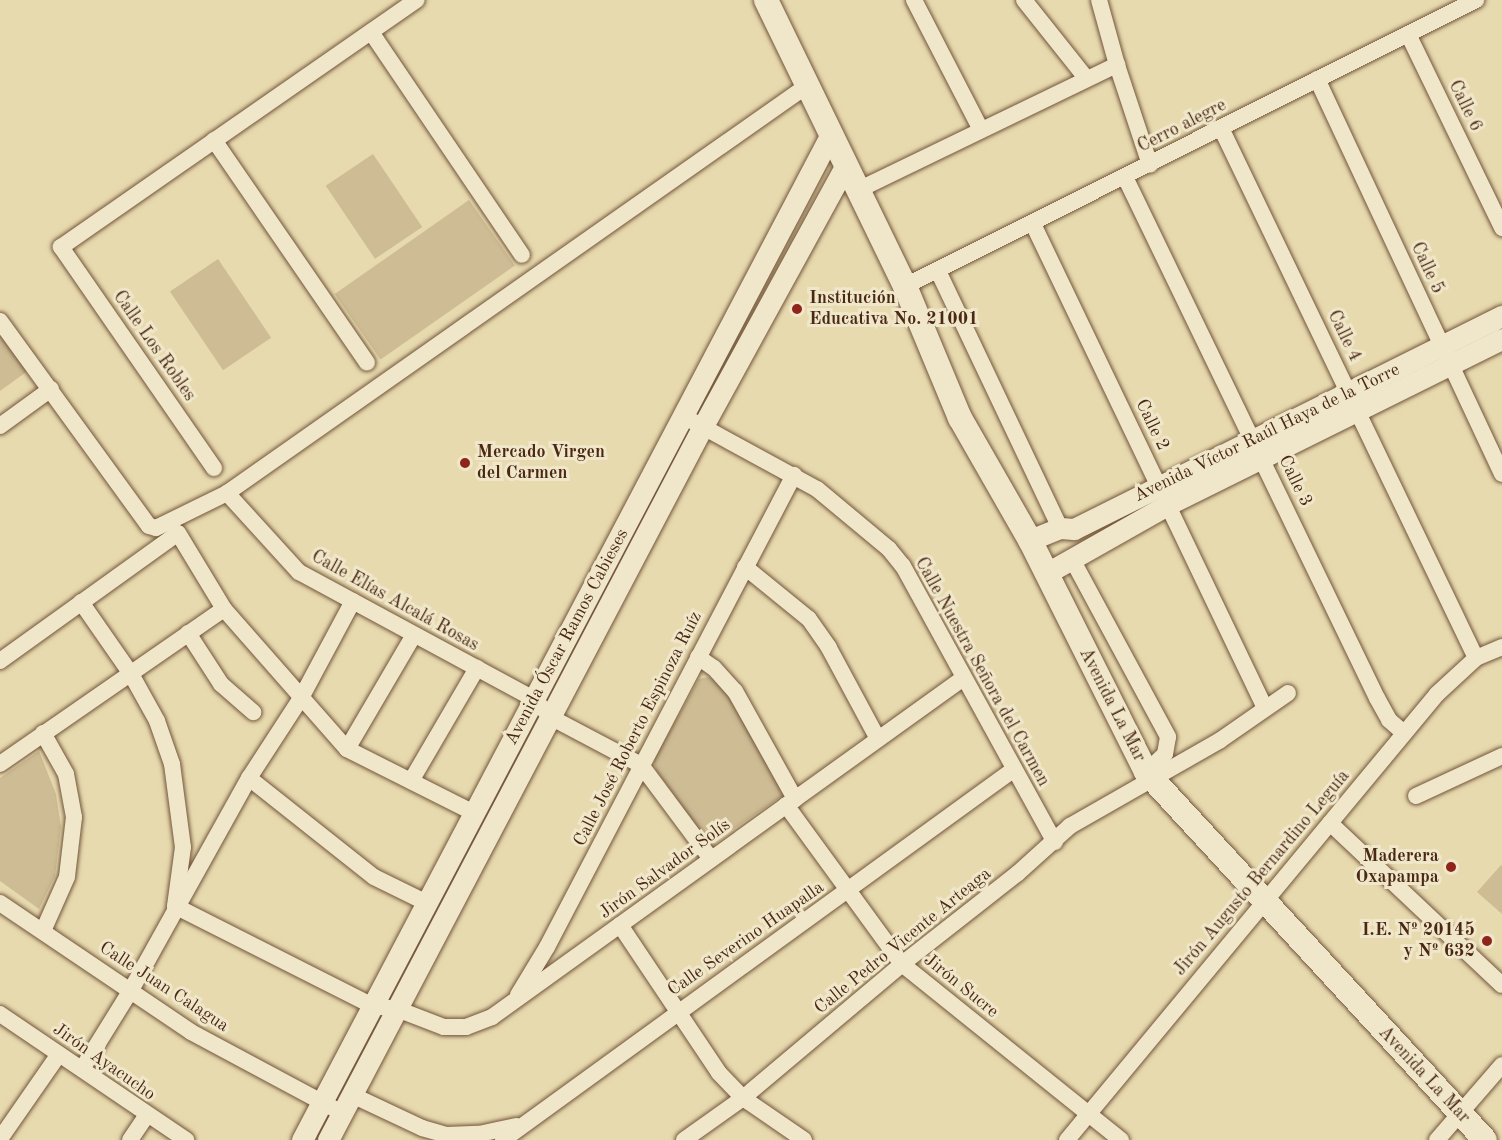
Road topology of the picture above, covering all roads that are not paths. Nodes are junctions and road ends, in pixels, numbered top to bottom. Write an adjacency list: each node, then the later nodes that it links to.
1 (417, 0): 7 (street)
2 (766, 0): 12 (main road, Avenida La Mar)
3 (914, 0): 14 (street)
4 (1024, 0): 10 (street)
5 (1099, 0): 9 (street)
6 (1476, 0): 8 (street, Cerro alegre)
7 (370, 32): 16 (street); 23 (street)
8 (1408, 34): 11 (street, Cerro alegre); 22 (street, Calle 6)
9 (1117, 65): 10 (street); 18 (street)
10 (1086, 78): 14 (street)
11 (1317, 79): 13 (street, Cerro alegre); 29 (street, Calle 5)
12 (808, 85): 15 (main road, Avenida La Mar); 41 (street)
13 (1221, 128): 18 (street, Cerro alegre); 33 (street, Calle 4)
14 (981, 130): 20 (street)
15 (831, 134): 17 (main road, Avenida La Mar); 34 (street, Avenida Óscar Ramos Cabieses)
16 (214, 140): 30 (street); 38 (street, Calle Los Robles)
17 (846, 165): 20 (main road, Avenida La Mar); 36 (street, Avenida Óscar Ramos Cabieses)
18 (1150, 165): 19 (street, Cerro alegre)
19 (1125, 177): 21 (street, Cerro alegre); 37 (street, Calle 3)
20 (858, 190): 25 (main road, Avenida La Mar)
21 (1034, 224): 24 (street, Cerro alegre); 42 (street, Calle 2)
22 (1502, 228)
23 (522, 255)
24 (939, 273): 25 (street, Cerro alegre); 43 (street)
25 (906, 286): 44 (main road, Avenida La Mar)
26 (1502, 316): 29 (street, Avenida Víctor Raúl Haya de la Torre)
27 (0, 321): 32 (street)
28 (1502, 339): 31 (street, Avenida Víctor Raúl Haya de la Torre)
29 (1442, 346): 31 (street, Calle 5); 33 (street, Avenida Víctor Raúl Haya de la Torre)
30 (367, 363)
31 (1451, 365): 33 (street, Avenida Víctor Raúl Haya de la Torre); 39 (street, Calle 5)
32 (51, 389): 35 (street); 41 (street)
33 (1353, 402): 37 (street, Avenida Víctor Raúl Haya de la Torre); 55 (street, Calle 4)
34 (683, 416): 36 (street, Calle Nuestra Señora del Carmen); 62 (street, Avenida Óscar Ramos Cabieses)
35 (0, 426)
36 (703, 426): 40 (street, Calle Nuestra Señora del Carmen); 65 (street, Avenida Óscar Ramos Cabieses)
37 (1258, 449): 42 (street, Avenida Víctor Raúl Haya de la Torre); 67 (street, Calle 3)
38 (214, 468)
39 (1502, 474)
40 (794, 475): 46 (street, Calle José Roberto Espinoza Ruíz); 59 (street, Calle Nuestra Señora del Carmen)
41 (227, 493): 48 (street, Calle Elías Alcalá Rosas)
42 (1164, 496): 43 (street, Avenida Víctor Raúl Haya de la Torre); 45 (street, Avenida Víctor Raúl Haya de la Torre); 63 (street, Calle 2)
43 (1060, 528): 44 (street, Avenida Víctor Raúl Haya de la Torre)
44 (1030, 540): 47 (main road, Avenida La Mar)
45 (1073, 561): 47 (street, Avenida Víctor Raúl Haya de la Torre); 74 (street)
46 (745, 567): 54 (street, Calle José Roberto Espinoza Ruíz); 68 (street)
47 (1047, 573): 74 (main road, Avenida La Mar)
48 (353, 601): 52 (street, Calle Elías Alcalá Rosas); 61 (street)
49 (81, 602): 50 (street); 56 (street); 58 (street)
50 (224, 609): 51 (street); 61 (street)
51 (188, 633): 58 (street); 64 (street)
52 (414, 635): 57 (street, Calle Elías Alcalá Rosas); 69 (street)
53 (1502, 647): 55 (street, Jirón Augusto Bernardino Leguía)
54 (698, 657): 72 (street, Calle José Roberto Espinoza Ruíz); 78 (street, Jirón Sucre)
55 (1476, 658): 67 (street, Jirón Augusto Bernardino Leguía)
56 (0, 661)
57 (477, 668): 62 (street, Calle Elías Alcalá Rosas); 76 (street)
58 (131, 674): 66 (street); 87 (street)
59 (962, 679): 68 (street, Jirón Salvador Solís); 73 (street, Calle Nuestra Señora del Carmen)
60 (1288, 693): 63 (street, Calle Pedro Vicente Arteaga)
61 (301, 698): 69 (street); 75 (street)
62 (534, 699): 65 (street, Calle Elías Alcalá Rosas); 79 (street, Avenida Óscar Ramos Cabieses)
63 (1265, 708): 74 (street, Calle Pedro Vicente Arteaga)
64 (253, 712)
65 (552, 718): 72 (street, Calle Elías Alcalá Rosas); 95 (street, Avenida Óscar Ramos Cabieses)
66 (43, 733): 71 (street); 89 (street)
67 (1404, 733): 80 (street, Jirón Augusto Bernardino Leguía)
68 (878, 739): 78 (street, Jirón Salvador Solís)
69 (347, 749): 76 (street)
70 (1502, 756): 77 (street)
71 (0, 764)
72 (641, 765): 82 (street); 93 (street, Calle José Roberto Espinoza Ruíz)
73 (1013, 770): 81 (street, Calle Nuestra Señora del Carmen); 83 (street, Calle Severino Huapalla)
74 (1149, 776): 81 (street, Calle Pedro Vicente Arteaga); 84 (main road, Avenida La Mar)
75 (249, 778): 86 (street); 87 (street)
76 (411, 782): 79 (street)
77 (1416, 796)
78 (790, 802): 82 (street, Jirón Salvador Solís); 83 (street, Jirón Sucre)
79 (474, 813): 86 (street, Avenida Óscar Ramos Cabieses)
80 (1330, 824): 84 (street, Jirón Augusto Bernardino Leguía); 91 (street)
81 (1055, 842): 90 (street, Calle Pedro Vicente Arteaga)
82 (711, 859): 88 (street, Jirón Salvador Solís)
83 (846, 891): 90 (street, Jirón Sucre); 96 (street, Calle Severino Huapalla)
84 (1262, 901): 104 (street, Jirón Augusto Bernardino Leguía); 105 (main road, Avenida La Mar)
85 (0, 903): 89 (street, Calle Juan Calagua)
86 (427, 903): 94 (street, Avenida Óscar Ramos Cabieses)
87 (176, 906): 92 (street); 94 (street, Jirón Salvador Solís)
88 (620, 925): 93 (street, Jirón Salvador Solís); 96 (street)
89 (43, 931): 92 (street, Calle Juan Calagua)
90 (902, 964): 101 (street, Calle Pedro Vicente Arteaga); 104 (street, Jirón Sucre)
91 (1502, 985)
92 (131, 990): 100 (street); 102 (street, Calle Juan Calagua)
93 (514, 1001): 95 (street, Jirón Salvador Solís)
94 (373, 1006): 95 (street, Jirón Salvador Solís); 102 (street, Avenida Óscar Ramos Cabieses)
95 (397, 1009): 103 (street, Avenida Óscar Ramos Cabieses)
96 (677, 1012): 101 (street); 107 (street, Calle Severino Huapalla)
97 (0, 1014): 98 (street, Jirón Ayacucho)
98 (59, 1054): 100 (street, Jirón Ayacucho); 109 (street)
99 (1502, 1065): 105 (street)
100 (82, 1069): 106 (street, Jirón Ayacucho)
101 (742, 1098): 110 (street); 116 (street, Calle Pedro Vicente Arteaga)
102 (323, 1103): 103 (street, Calle Juan Calagua); 113 (street, Avenida Óscar Ramos Cabieses)
103 (347, 1104): 108 (street, Calle Juan Calagua); 114 (street, Avenida Óscar Ramos Cabieses)
104 (1089, 1113): 117 (street, Jirón Augusto Bernardino Leguía); 118 (street, Jirón Sucre)
105 (1459, 1113): 119 (street); 120 (main road, Avenida La Mar)
106 (146, 1116): 111 (street); 112 (street, Jirón Ayacucho)
107 (525, 1123): 108 (street); 115 (street, Calle Severino Huapalla)
108 (444, 1137)
109 (0, 1139)
110 (801, 1139)
111 (130, 1140)
112 (186, 1140)
113 (302, 1140)
114 (328, 1140)
115 (503, 1140)
116 (684, 1140)
117 (1067, 1140)
118 (1121, 1140)
119 (1437, 1140)
120 (1485, 1140)

